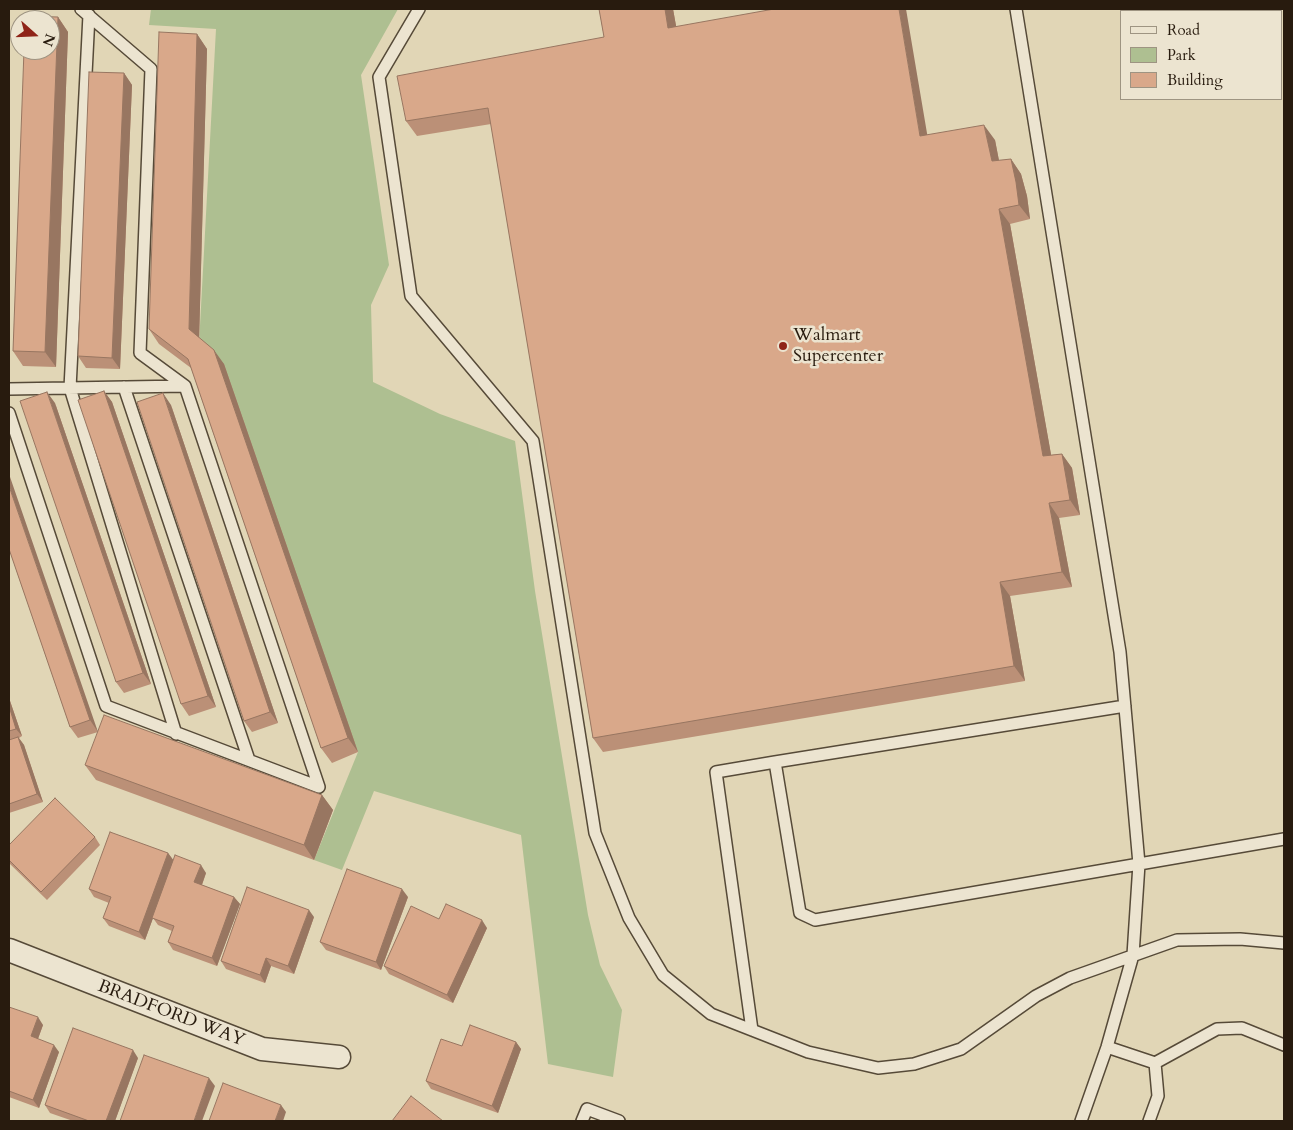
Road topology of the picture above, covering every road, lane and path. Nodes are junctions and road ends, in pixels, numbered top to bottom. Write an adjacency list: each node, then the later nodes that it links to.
1 (419, 9): 18 (lane)
2 (1016, 9): 9 (lane)
3 (85, 12): 4 (lane); 6 (lane)
4 (185, 386): 5 (lane); 11 (lane)
5 (124, 387): 6 (lane); 11 (lane)
6 (70, 388): 7 (lane); 10 (lane)
7 (9, 389)
8 (9, 413): 10 (lane)
9 (1125, 706): 12 (lane); 14 (lane)
10 (176, 734): 11 (lane)
11 (249, 760)
12 (775, 762): 14 (lane); 18 (lane)
13 (1284, 839): 14 (lane)
14 (1140, 864): 17 (lane)
15 (1284, 943): 17 (lane)
16 (9, 950): 21 (street, BRADFORD WAY)
17 (1134, 955): 18 (lane); 20 (lane)
18 (752, 1030)
19 (1284, 1045): 22 (lane)
20 (1107, 1047): 22 (lane); 25 (lane)
21 (339, 1057)
22 (1155, 1063): 26 (lane)
23 (582, 1121): 24 (lane)
24 (619, 1121)
25 (1081, 1121)
26 (1149, 1121)

